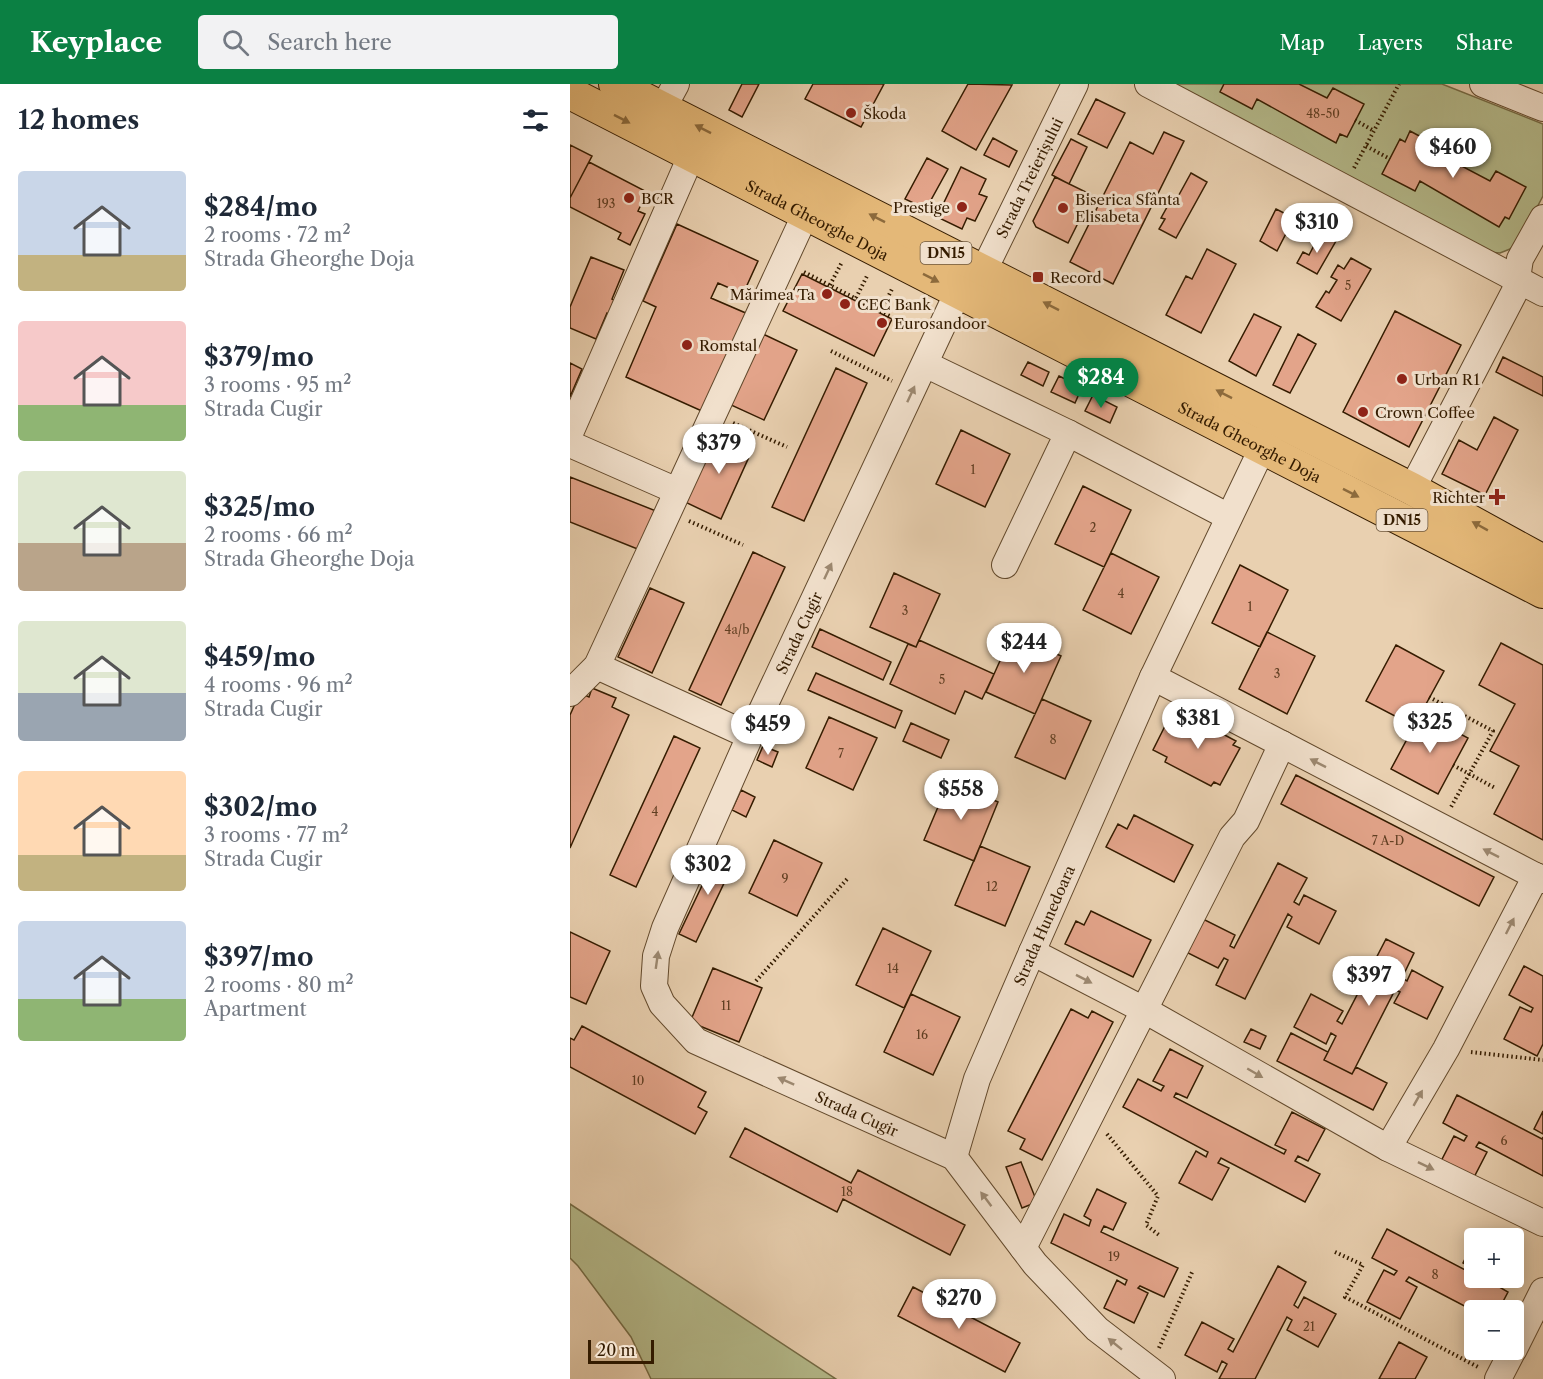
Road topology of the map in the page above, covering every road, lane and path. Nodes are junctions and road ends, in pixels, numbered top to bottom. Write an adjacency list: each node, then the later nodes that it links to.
1 (615, 84): 7 (main road, Strada Gheorghe Doja / DN15)
2 (1075, 84): 20 (street, Strada Treierișului)
3 (1148, 84): 22 (street)
4 (1398, 84): 10 (path)
5 (1484, 84): 8 (street)
6 (570, 93): 12 (main road, Strada Gheorghe Doja / DN15, one-way to 12)
7 (670, 96): 20 (main road, Strada Gheorghe Doja / DN15, one-way to 7)
8 (1543, 108)
9 (1356, 120): 10 (path)
10 (1374, 131): 11 (path)
11 (1366, 146): 13 (path); 14 (path)
12 (692, 154): 15 (main road, Strada Gheorghe Doja / DN15); 33 (street)
13 (1390, 159)
14 (1350, 176)
15 (806, 213): 18 (street); 24 (main road, Strada Gheorghe Doja / DN15, one-way to 24)
16 (1543, 218): 22 (street)
17 (846, 252): 23 (path)
18 (782, 261): 23 (path); 32 (street)
19 (872, 266): 26 (path)
20 (983, 272): 35 (main road, Strada Gheorghe Doja / DN15, one-way to 20)
21 (897, 278): 27 (path)
22 (1519, 280): 25 (street); 38 (street)
23 (830, 285): 26 (path)
24 (958, 292): 28 (street, Strada Cugir); 35 (main road, Strada Gheorghe Doja / DN15)
25 (1543, 292)
26 (856, 298): 27 (path)
27 (881, 311): 28 (path)
28 (936, 339): 30 (street, Strada Cugir)
29 (831, 351): 31 (path)
30 (925, 363): 31 (street, Strada Cugir); 34 (street)
31 (912, 391): 49 (street, Strada Cugir, one-way to 31)
32 (713, 413): 37 (path); 39 (street)
33 (570, 433)
34 (1068, 433): 40 (street); 43 (street)
35 (1269, 434): 38 (main road, Strada Gheorghe Doja / DN15); 40 (street, Strada Hunedoara); 44 (main road, Strada Gheorghe Doja / DN15, one-way to 44)
36 (570, 444): 39 (street)
37 (787, 447)
38 (1412, 489): 42 (main road, Strada Gheorghe Doja / DN15, one-way to 38)
39 (672, 501): 41 (path); 45 (street)
40 (1229, 517): 46 (street, Strada Hunedoara)
41 (743, 545)
42 (1543, 561)
43 (1005, 565)
44 (1543, 592)
45 (597, 666): 47 (street); 49 (street)
46 (1153, 677): 50 (street); 57 (street, Strada Hunedoara)
47 (570, 693)
48 (1430, 697): 52 (path)
49 (750, 736): 64 (street, Strada Cugir, one-way to 49)
50 (1282, 744): 54 (street, one-way to 50); 59 (street)
51 (1453, 765): 52 (path)
52 (1469, 774): 53 (path); 54 (path)
53 (1495, 788)
54 (1441, 826): 55 (street, one-way to 54)
55 (1539, 878): 60 (street, one-way to 55)
56 (848, 879): 58 (path)
57 (1032, 952): 59 (street, one-way to 59); 64 (street, Strada Hunedoara)
58 (756, 981)
59 (1145, 1010): 62 (street); 63 (street, one-way to 63)
60 (1446, 1049): 61 (path); 63 (street, one-way to 60)
61 (1543, 1060)
62 (1092, 1114): 66 (path); 67 (street)
63 (1388, 1148): 65 (street, one-way to 65)
64 (954, 1157): 67 (street, one-way to 64)
65 (1543, 1222)
66 (1159, 1235)
67 (1023, 1248): 73 (street, one-way to 67)
68 (1335, 1252): 74 (path)
69 (1193, 1270): 73 (path)
70 (1543, 1291): 71 (street)
71 (1524, 1328)
72 (1503, 1360): 74 (street)
73 (1158, 1368)
74 (1491, 1374)

